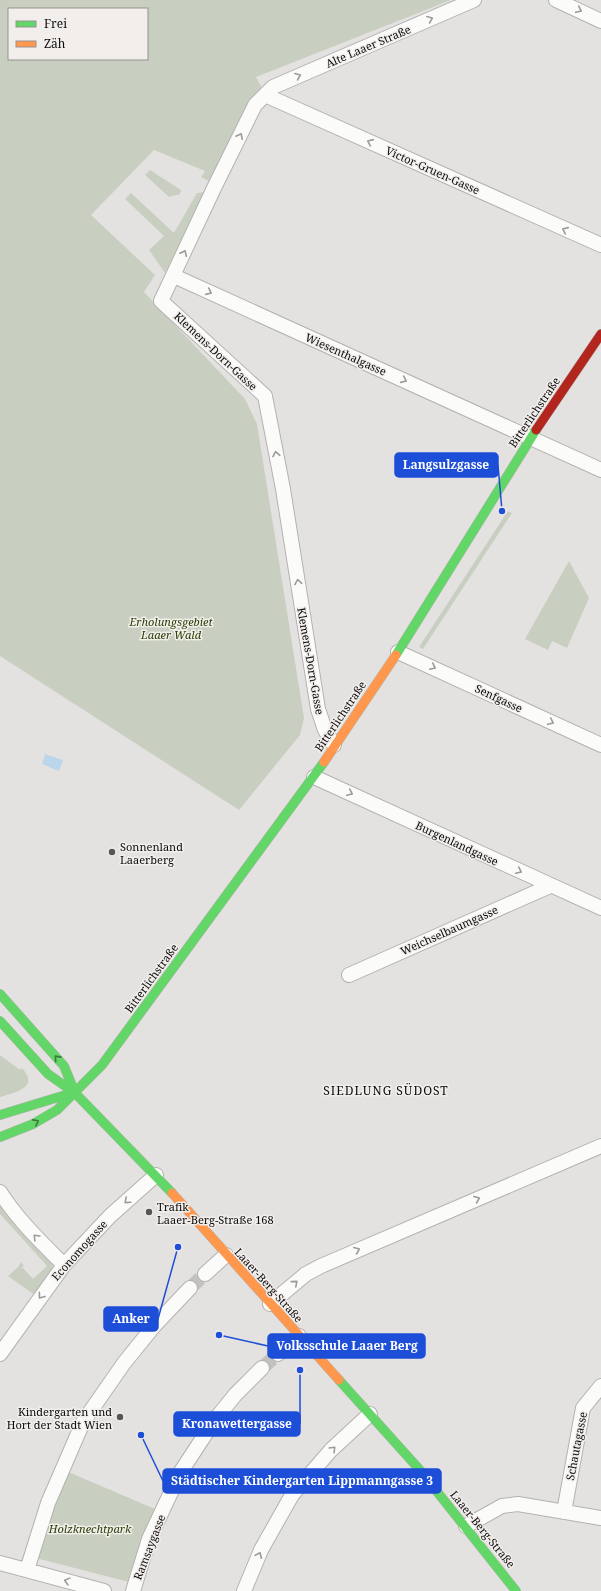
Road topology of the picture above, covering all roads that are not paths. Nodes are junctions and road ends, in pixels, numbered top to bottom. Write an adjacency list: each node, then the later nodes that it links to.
1 (474, 0): 4 (street, Alte Laaer Straße, one-way to 1)
2 (556, 0): 3 (street, one-way to 3)
3 (601, 21)
4 (265, 95): 5 (street, Victor-Gruen-Gasse, one-way to 4); 6 (street, Klemens-Dorn-Gasse, one-way to 4)
5 (601, 245)
6 (174, 276): 8 (street, Wiesenthalgasse, one-way to 8); 11 (street, Klemens-Dorn-Gasse, one-way to 6)
7 (601, 334): 8 (main road, Bitterlichstraße)
8 (525, 435): 9 (street, Wiesenthalgasse); 10 (main road, Bitterlichstraße)
9 (601, 470)
10 (398, 652): 11 (main road, Bitterlichstraße); 12 (street, Senfgasse, one-way to 12)
11 (334, 745): 13 (main road, Bitterlichstraße)
12 (601, 745)
13 (314, 777): 14 (street, Burgenlandgasse, one-way to 14); 19 (main road, Bitterlichstraße)
14 (550, 886): 15 (street, Burgenlandgasse); 16 (street, Weichselbaumgasse)
15 (601, 908)
16 (349, 974)
17 (0, 994): 19 (main road, Laaer-Berg-Straße, one-way to 17)
18 (0, 1021): 19 (main road, Laaer-Berg-Straße)
19 (74, 1092): 20 (main road); 21 (main road, Bitterlichstraße, one-way to 19); 23 (main road, Laaer-Berg-Straße)
20 (0, 1115)
21 (0, 1137)
22 (601, 1146): 29 (street, one-way to 22)
23 (156, 1175): 25 (main road, Laaer-Berg-Straße); 26 (street, Economogasse, one-way to 26)
24 (0, 1192): 26 (street, one-way to 24)
25 (226, 1255): 27 (street); 29 (main road, Laaer-Berg-Straße)
26 (64, 1265): 31 (street, Economogasse, one-way to 31)
27 (205, 1274)
28 (190, 1288): 40 (street)
29 (270, 1304): 30 (main road, Laaer-Berg-Straße)
30 (299, 1336): 32 (street); 35 (main road, Laaer-Berg-Straße)
31 (0, 1354)
32 (278, 1354)
33 (262, 1368): 42 (street, Ramsaygasse)
34 (601, 1386): 36 (street, Schautagasse)
35 (370, 1414): 38 (main road, Laaer-Berg-Straße); 43 (street, one-way to 35)
36 (564, 1512): 37 (street); 38 (street)
37 (601, 1518)
38 (466, 1526): 44 (main road, Laaer-Berg-Straße)
39 (0, 1563): 40 (street)
40 (27, 1570): 41 (street, one-way to 40)
41 (104, 1591)
42 (133, 1591)
43 (244, 1591)
44 (516, 1591)

